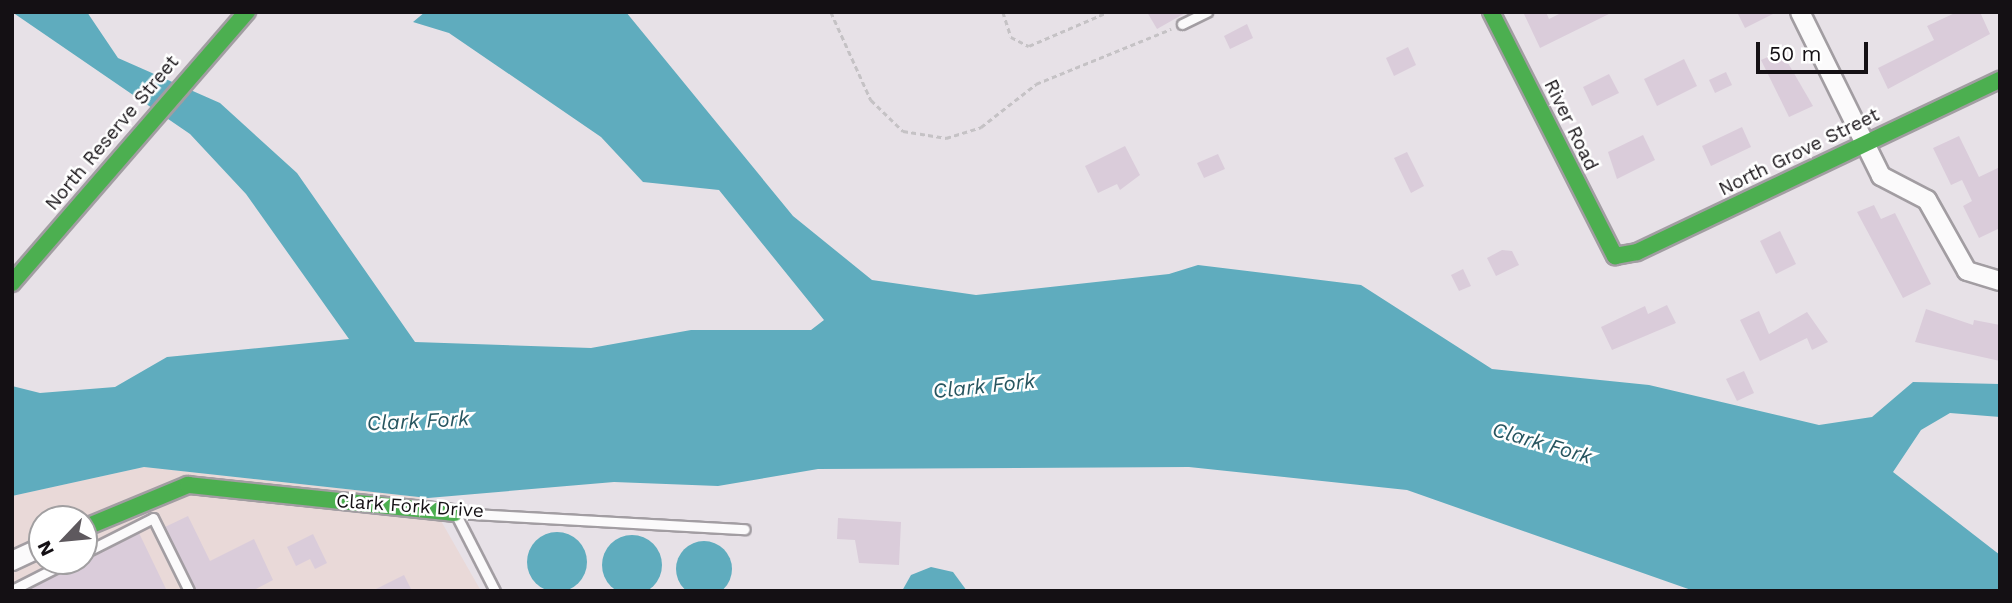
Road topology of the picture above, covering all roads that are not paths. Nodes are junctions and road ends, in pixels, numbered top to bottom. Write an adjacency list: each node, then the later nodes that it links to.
1 (247, 12): 10 (main road, North Reserve Street)
2 (1207, 12): 5 (lane)
3 (1492, 12): 8 (main road, River Road)
4 (1800, 12): 7 (street)
5 (1182, 24)
6 (2000, 80): 7 (main road, North Grove Street)
7 (1865, 142): 8 (main road, North Grove Street); 9 (street)
8 (1615, 256)
9 (2000, 281)
10 (12, 284)
11 (455, 513): 12 (main road, Clark Fork Drive); 13 (lane, Clark Fork Drive); 20 (lane)
12 (98, 522)
13 (745, 528)
14 (98, 547): 19 (lane)
15 (28, 554): 16 (street)
16 (12, 561)
17 (41, 575): 18 (lane)
18 (12, 590)
19 (189, 591)
20 (495, 591)

